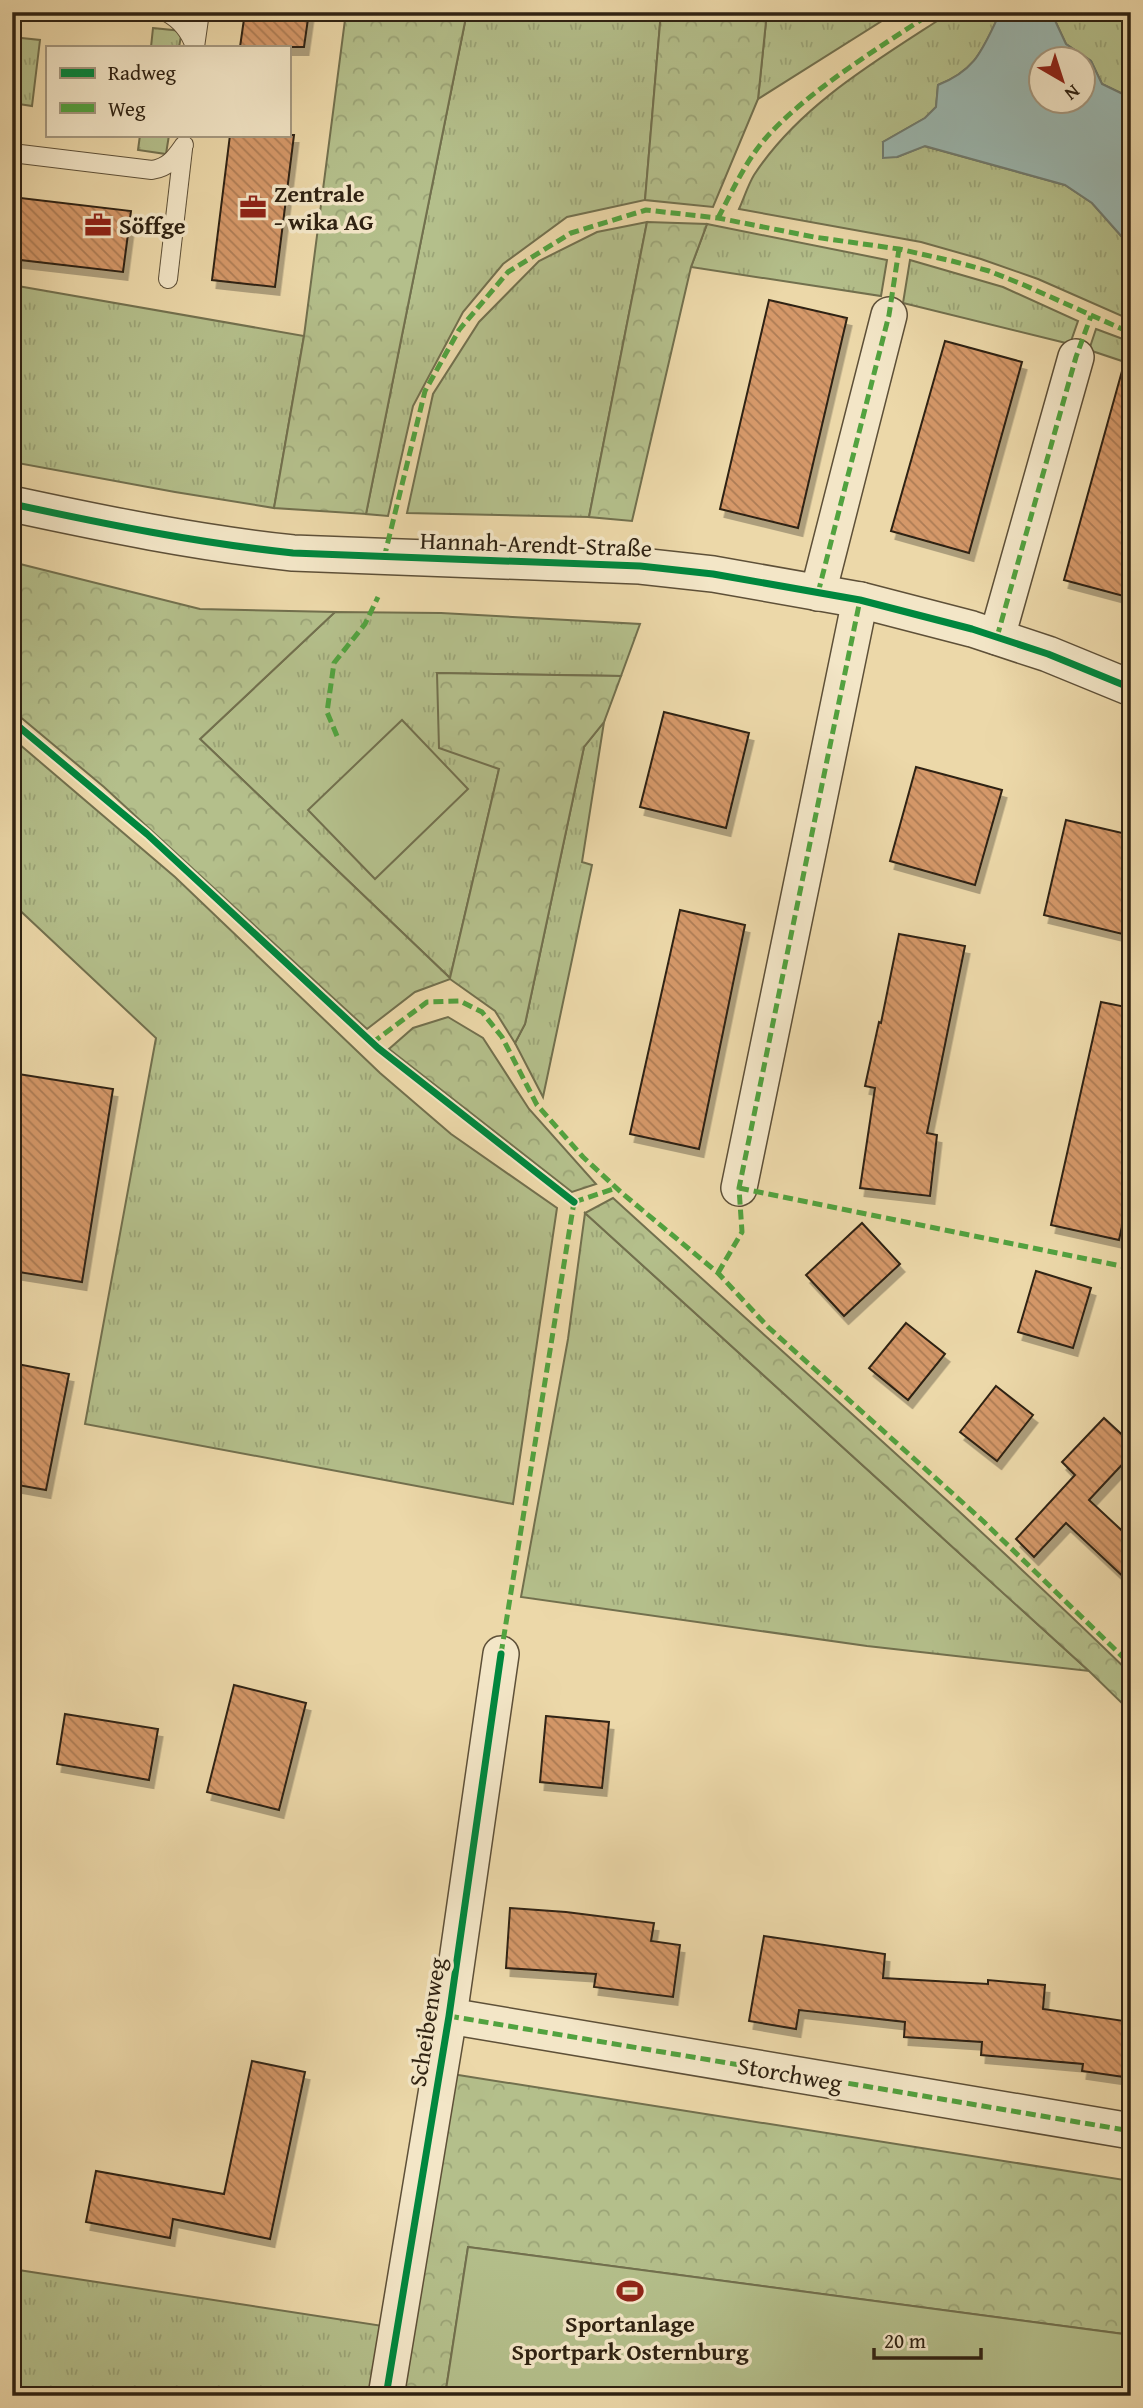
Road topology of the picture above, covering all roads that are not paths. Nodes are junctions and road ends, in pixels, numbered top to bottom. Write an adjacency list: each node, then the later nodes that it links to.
1 (166, 12): 3 (lane)
2 (200, 12): 4 (lane)
3 (195, 46)
4 (195, 46)
5 (184, 140): 6 (lane); 7 (lane)
6 (12, 153)
7 (168, 279)
8 (890, 315): 11 (street)
9 (1076, 357): 13 (street)
10 (12, 504): 11 (street, Hannah-Arendt-Straße)
11 (818, 593): 12 (street, Hannah-Arendt-Straße)
12 (860, 600): 13 (street, Hannah-Arendt-Straße); 15 (street)
13 (997, 637): 14 (street, Hannah-Arendt-Straße)
14 (1131, 688)
15 (739, 1188)
16 (501, 1654): 17 (street, Scheibenweg)
17 (449, 2016): 18 (street, Storchweg); 19 (street, Scheibenweg)
18 (1131, 2131)
19 (386, 2396)

